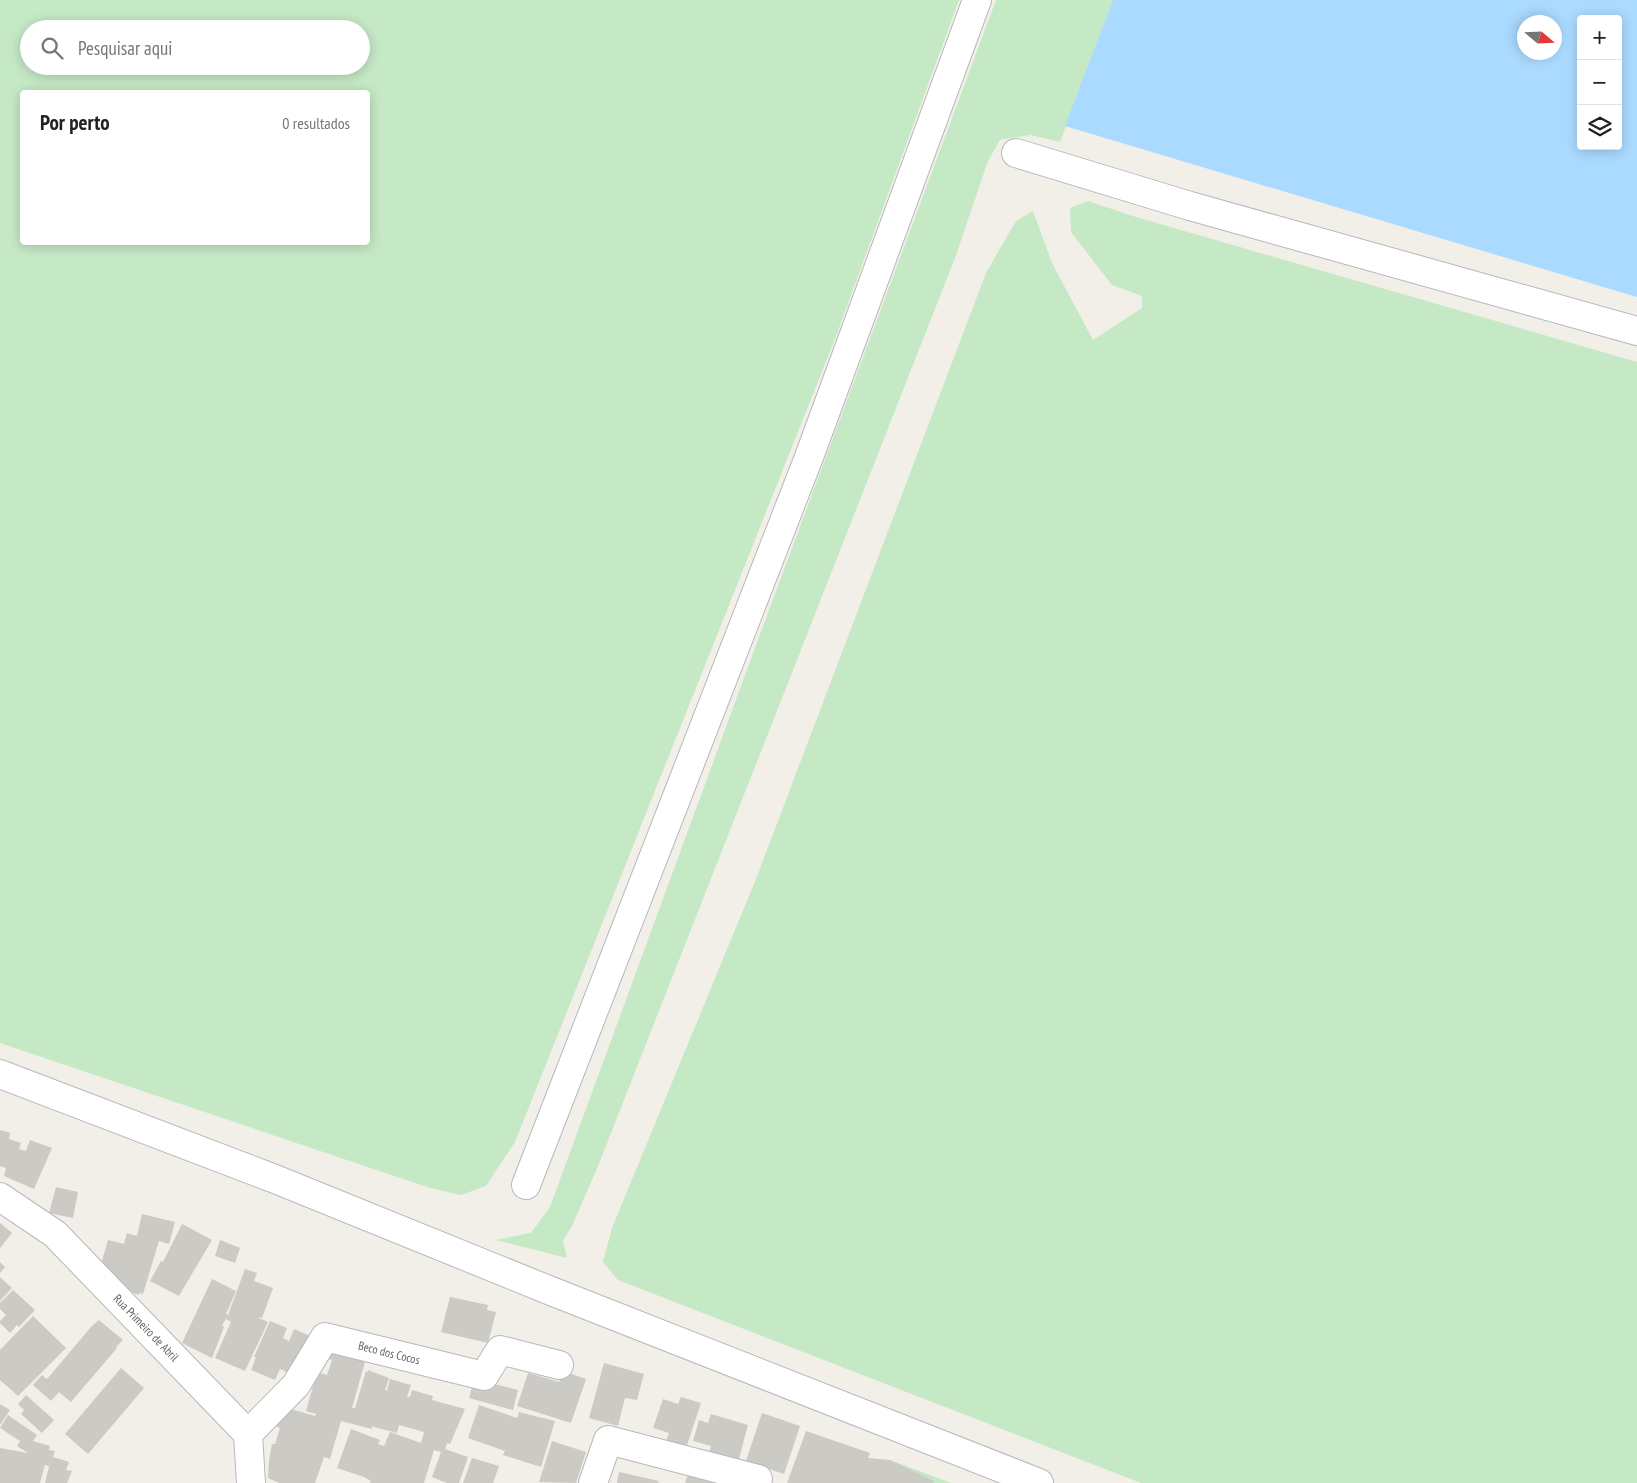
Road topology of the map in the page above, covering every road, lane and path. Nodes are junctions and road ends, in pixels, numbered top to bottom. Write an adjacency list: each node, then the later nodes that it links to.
1 (977, 0): 5 (lane)
2 (1016, 153): 3 (lane)
3 (1637, 330)
4 (0, 1074): 12 (lane)
5 (526, 1185)
6 (0, 1197): 8 (lane, Rua Primeiro de Abril)
7 (559, 1366): 8 (lane, Beco dos Cocos)
8 (248, 1434): 10 (lane)
9 (758, 1479): 11 (lane)
10 (251, 1483)
11 (593, 1483)
12 (1038, 1483)

